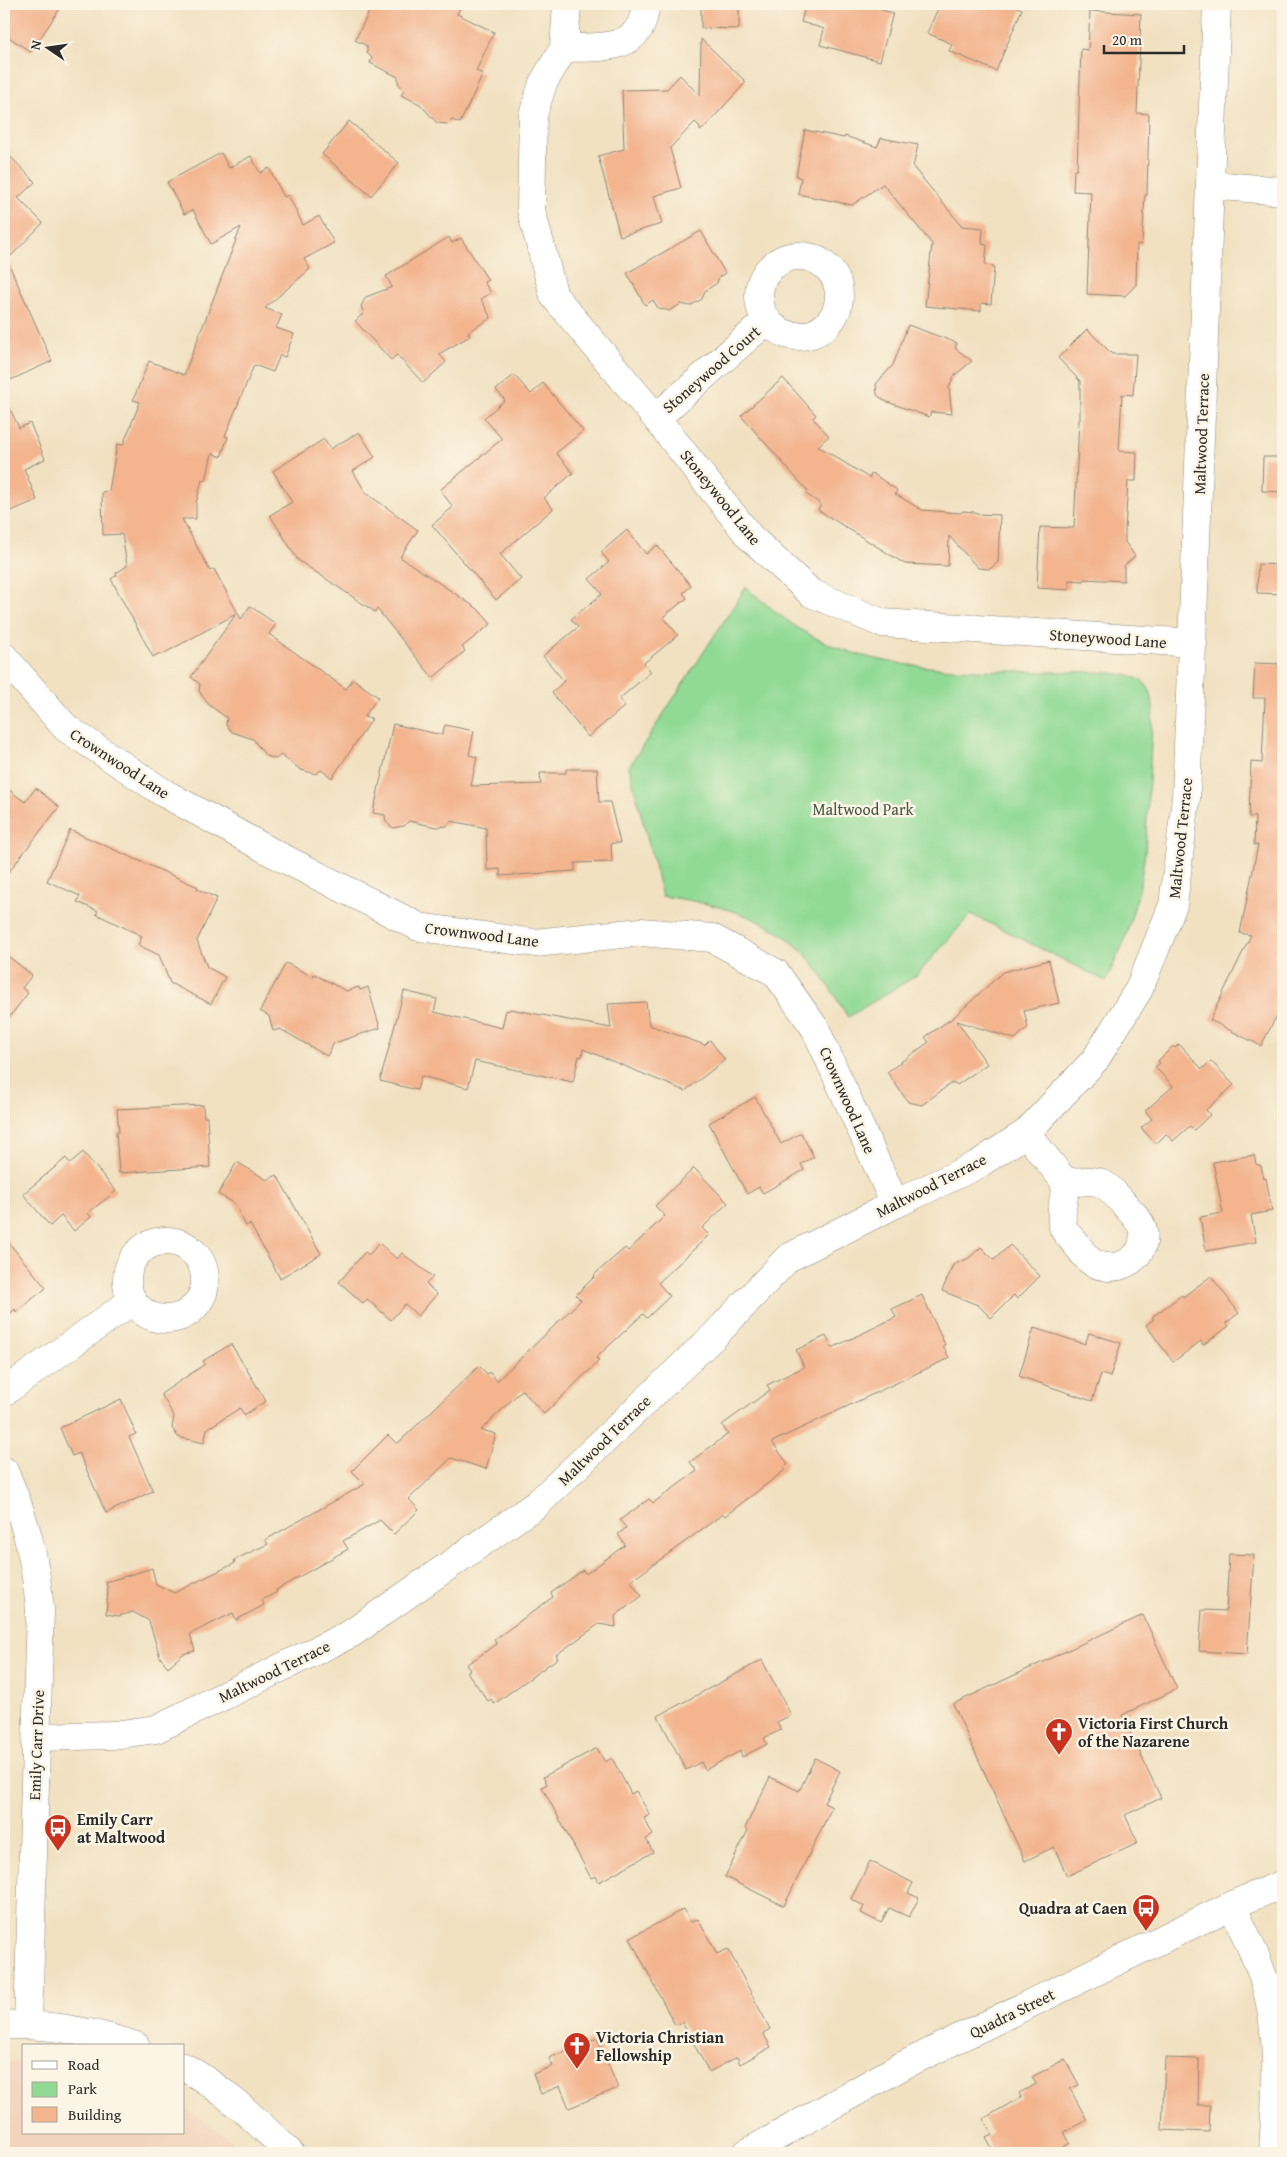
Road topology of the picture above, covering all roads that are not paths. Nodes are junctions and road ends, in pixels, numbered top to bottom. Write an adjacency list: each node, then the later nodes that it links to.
1 (567, 4): 4 (street, Stoneywood Lane)
2 (645, 4): 4 (street)
3 (1217, 4): 5 (street, Maltwood Terrace)
4 (564, 48): 8 (street, Stoneywood Lane)
5 (1210, 186): 6 (street); 9 (street, Maltwood Terrace)
6 (1283, 191)
7 (766, 321): 8 (street, Stoneywood Court)
8 (656, 418): 9 (street, Stoneywood Lane)
9 (1193, 643): 11 (street, Maltwood Terrace)
10 (4, 657): 13 (street, Crownwood Lane)
11 (1026, 1133): 12 (street); 13 (street, Maltwood Terrace)
12 (1066, 1183)
13 (895, 1204): 17 (street, Maltwood Terrace)
14 (132, 1301): 15 (street)
15 (4, 1392)
16 (4, 1472): 17 (street, Emily Carr Drive)
17 (37, 1737): 20 (street, Emily Carr Drive)
18 (1283, 1884): 19 (street, Quadra Street)
19 (1232, 1905): 24 (street, Quadra Street); 25 (street)
20 (16, 2024): 21 (street)
21 (131, 2044)
22 (185, 2068): 23 (street)
23 (290, 2153)
24 (747, 2153)
25 (1273, 2153)

